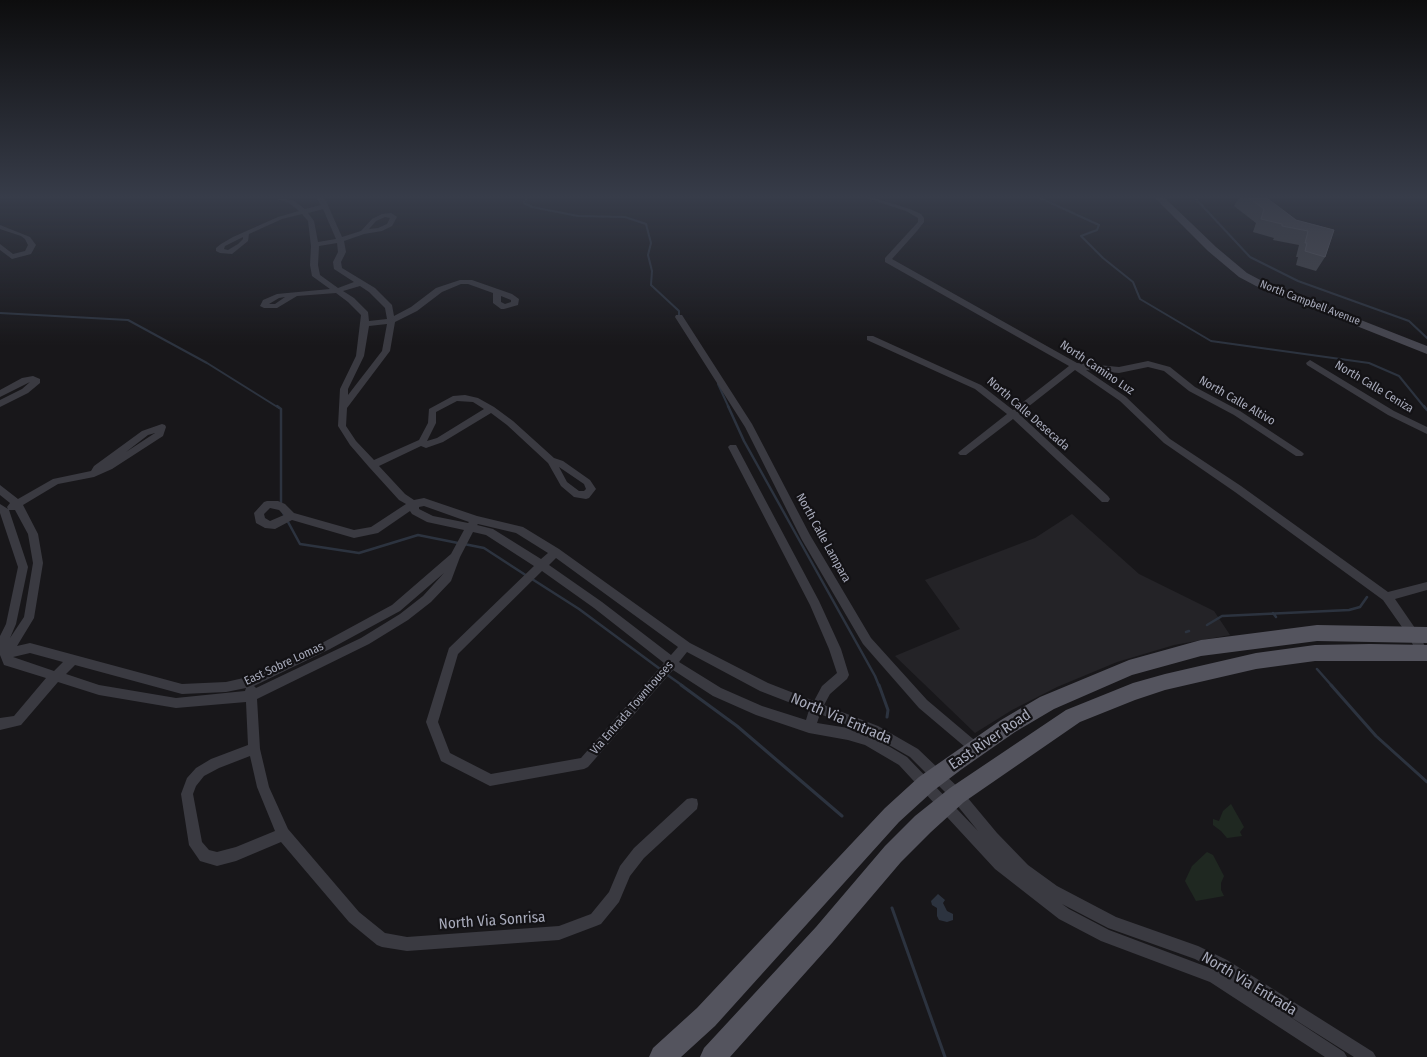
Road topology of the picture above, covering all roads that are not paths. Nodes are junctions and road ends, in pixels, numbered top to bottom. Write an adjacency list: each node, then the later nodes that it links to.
1 (1, 247): 2 (street)
2 (30, 247)
3 (315, 247): 8 (street)
4 (341, 247): 7 (street)
5 (899, 247): 17 (street, North Camino Luz)
6 (1211, 247): 15 (main road, North Campbell Avenue)
7 (360, 283): 8 (street); 12 (street)
8 (336, 291): 10 (street); 13 (street)
9 (497, 292): 12 (street)
10 (294, 294)
11 (679, 317): 55 (street, North Calle Lampara)
12 (390, 321): 13 (street); 20 (street)
13 (366, 324): 20 (street)
14 (870, 338): 22 (street, North Calle Desecada)
15 (1427, 350)
16 (1310, 363): 23 (street, North Calle Ceniza)
17 (1076, 366): 22 (street); 27 (street, North Calle Altivo); 42 (street, North Camino Luz)
18 (0, 394): 19 (street)
19 (0, 404)
20 (342, 409): 29 (street)
21 (491, 409): 24 (street); 24 (street); 28 (street)
22 (1014, 415): 26 (street); 32 (street, North Calle Desecada)
23 (1427, 431)
24 (422, 442): 29 (street)
25 (733, 447): 52 (street)
26 (963, 453)
27 (1299, 454)
28 (551, 461)
29 (372, 465): 34 (street)
30 (94, 474): 30 (street); 33 (street)
31 (0, 489): 33 (street)
32 (1104, 499)
33 (18, 504): 35 (street); 47 (street)
34 (413, 504): 36 (street); 37 (street, North Via Entrada)
35 (2, 510): 47 (street)
36 (291, 516)
37 (473, 524): 38 (street, North Via Entrada); 39 (street, East Sobre Lomas); 40 (street, North Via Entrada)
38 (555, 552): 40 (street, Via Entrada Townhouses); 46 (street, North Via Entrada)
39 (455, 557): 43 (street, East Sobre Lomas); 44 (street, East Sobre Lomas)
40 (541, 565): 49 (street, North Via Entrada); 49 (street, Via Entrada Townhouses)
41 (1427, 586): 42 (street)
42 (1387, 598): 45 (street, North Camino Luz)
43 (390, 611): 44 (street); 51 (street, East Sobre Lomas)
44 (397, 622): 51 (street, East Sobre Lomas)
45 (1422, 644): 55 (main road, East River Road); 58 (main road, East River Road)
46 (686, 646): 49 (street, Via Entrada Townhouses); 52 (street, North Via Entrada)
47 (3, 654): 48 (street, East Sobre Lomas); 50 (street, East Sobre Lomas)
48 (72, 660): 50 (street); 51 (street, East Sobre Lomas)
49 (672, 663): 54 (street, North Via Entrada)
50 (57, 677): 51 (street, East Sobre Lomas); 53 (street)
51 (251, 689): 56 (street, North Via Sonrisa)
52 (816, 708): 54 (street); 57 (street, North Via Entrada)
53 (0, 724)
54 (809, 726): 57 (street, North Via Entrada)
55 (975, 748): 57 (main road, East River Road)
56 (254, 749): 60 (street, North Via Sonrisa); 60 (street)
57 (932, 780): 58 (street, North Via Entrada); 61 (main road, East River Road)
58 (951, 800): 62 (main road, East River Road); 63 (street, North Via Entrada); 64 (street, North Via Entrada)
59 (692, 804): 60 (street, North Via Sonrisa)
60 (283, 834)
61 (662, 1057)
62 (714, 1057)
63 (1339, 1057)
64 (1368, 1057)

